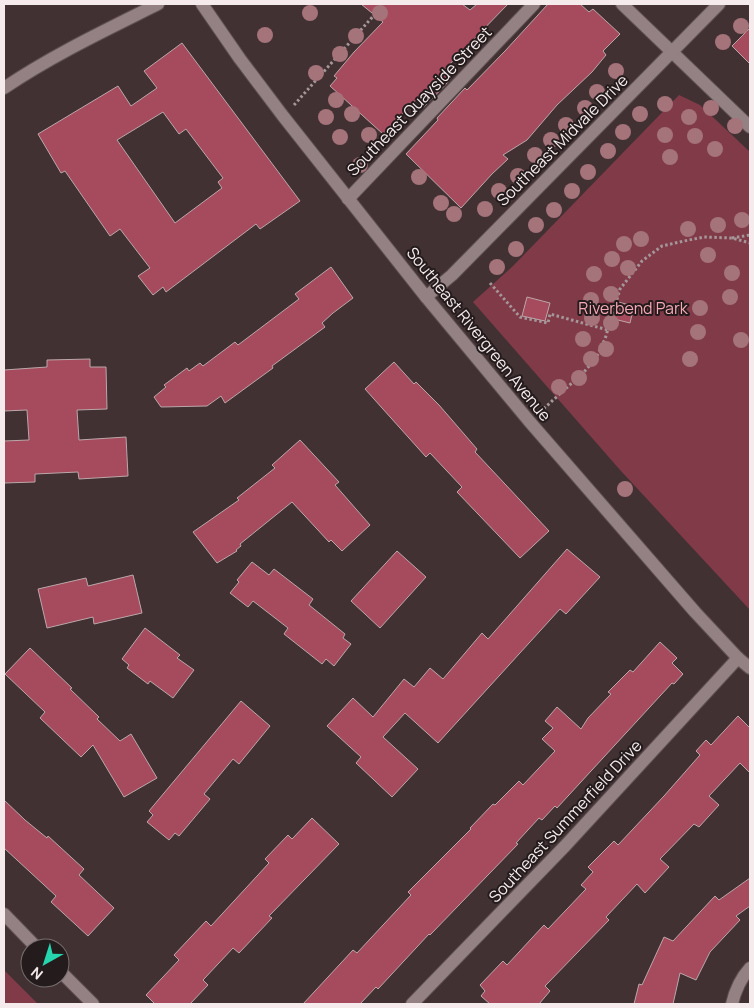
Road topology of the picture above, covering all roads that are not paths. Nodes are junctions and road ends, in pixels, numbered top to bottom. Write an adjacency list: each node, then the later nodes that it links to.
1 (158, 4): 7 (street)
2 (202, 4): 9 (street, Southeast Rivergreen Avenue)
3 (534, 4): 9 (street, Southeast Quayside Street)
4 (622, 4): 6 (street)
5 (719, 4): 6 (street, Southeast Midvale Drive)
6 (671, 52): 8 (street); 10 (street, Southeast Midvale Drive)
7 (4, 88)
8 (750, 127)
9 (348, 198): 10 (street, Southeast Rivergreen Avenue)
10 (426, 297): 11 (street, Southeast Rivergreen Avenue)
11 (738, 658): 12 (street, Southeast Rivergreen Avenue); 18 (street, Southeast Summerfield Drive)
12 (750, 668)
13 (4, 914): 14 (street)
14 (27, 938)
15 (750, 968): 19 (street)
16 (70, 981): 17 (street)
17 (94, 1004)
18 (412, 1004)
19 (732, 1004)

